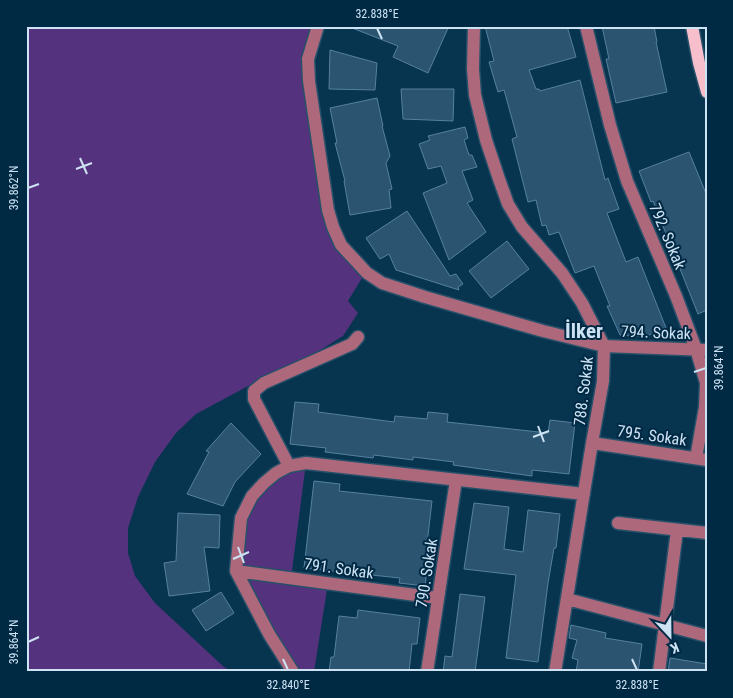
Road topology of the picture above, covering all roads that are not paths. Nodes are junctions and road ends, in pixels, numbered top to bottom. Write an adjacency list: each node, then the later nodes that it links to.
1 (318, 26): 7 (street, 794. Sokak)
2 (474, 26): 7 (street, 788. Sokak)
3 (586, 26): 8 (street, 792. Sokak)
4 (692, 26): 5 (main road)
5 (707, 92)
6 (358, 337): 11 (street)
7 (604, 346): 8 (street, 794. Sokak); 9 (street, 788. Sokak)
8 (701, 349): 10 (street, 792. Sokak)
9 (592, 443): 10 (street, 795. Sokak); 13 (street, 788. Sokak)
10 (701, 459)
11 (289, 466): 12 (street); 17 (street)
12 (456, 480): 13 (street); 18 (street, 790. Sokak)
13 (584, 494): 19 (street, 788. Sokak)
14 (618, 524): 15 (street)
15 (677, 530): 16 (street); 20 (street)
16 (707, 533)
17 (236, 571): 18 (street, 791. Sokak); 22 (street)
18 (438, 598): 23 (street, 790. Sokak)
19 (567, 599): 20 (street); 24 (street, 788. Sokak)
20 (665, 625): 21 (street); 25 (street)
21 (707, 636)
22 (293, 672)
23 (427, 672)
24 (555, 672)
25 (659, 672)

